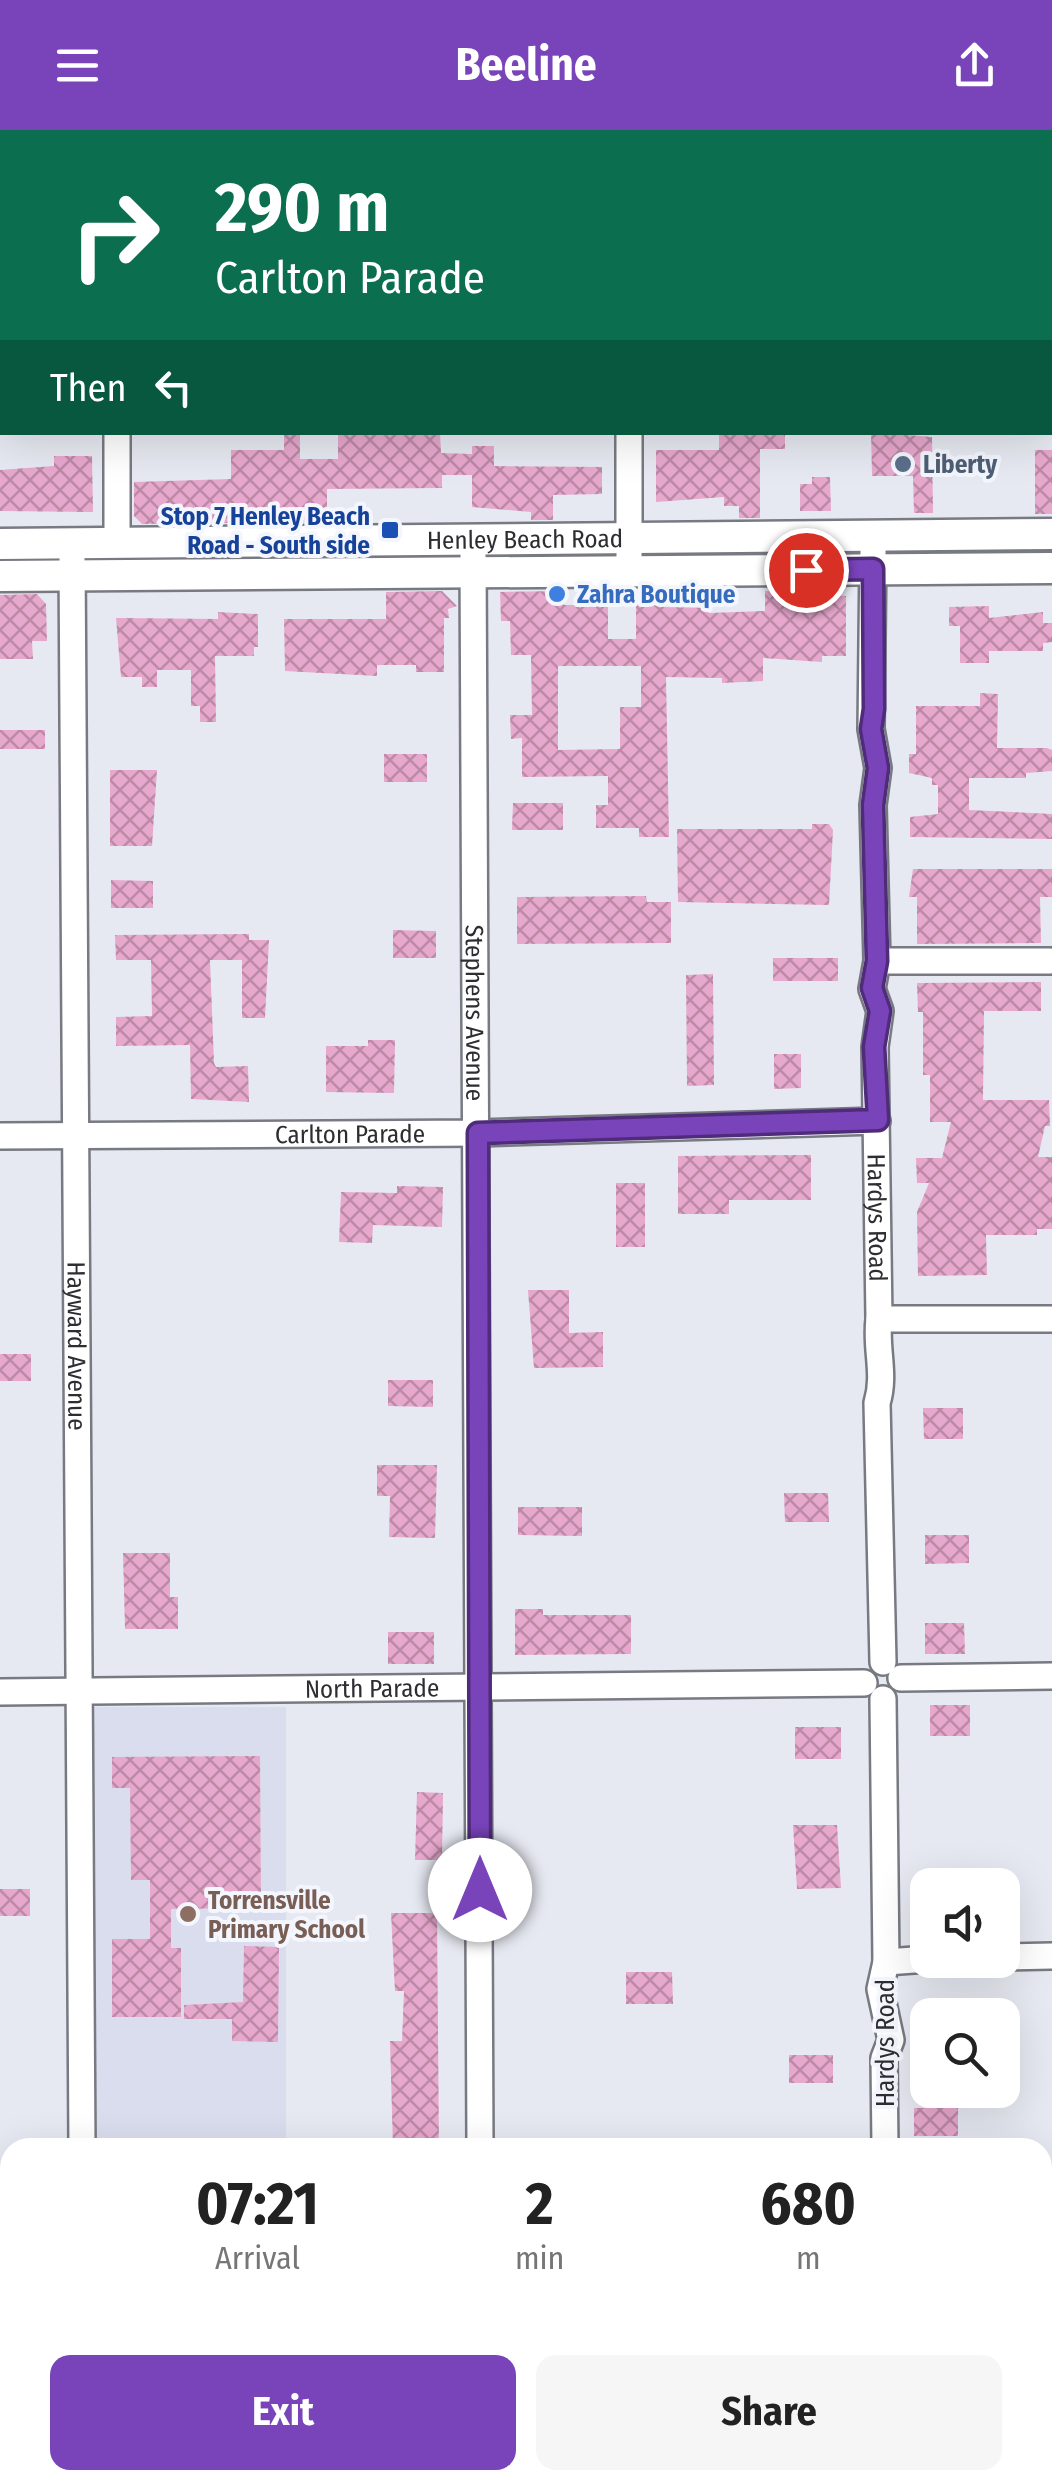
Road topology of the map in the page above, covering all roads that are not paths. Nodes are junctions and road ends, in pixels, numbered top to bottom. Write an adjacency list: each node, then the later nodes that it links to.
1 (117, 435): 9 (street)
2 (629, 435): 5 (street)
3 (1052, 534): 4 (main road, Henley Beach Road)
4 (873, 536): 5 (main road, Henley Beach Road); 11 (street, Hardys Road)
5 (629, 538): 6 (main road, Henley Beach Road); 12 (street)
6 (473, 540): 9 (main road, Henley Beach Road); 13 (street, Stephens Avenue)
7 (0, 544): 8 (main road, Henley Beach Road)
8 (71, 544): 9 (main road, Henley Beach Road); 14 (street, Hayward Avenue)
9 (117, 544)
10 (1052, 568): 11 (main road, Henley Beach Road)
11 (873, 569): 12 (main road, Henley Beach Road); 16 (street, Hardys Road)
12 (630, 571): 13 (main road, Henley Beach Road)
13 (474, 572): 14 (main road, Henley Beach Road); 19 (street, Stephens Avenue)
14 (72, 575): 15 (main road, Henley Beach Road); 21 (street, Hayward Avenue)
15 (0, 576)
16 (877, 961): 17 (street); 18 (street, Hardys Road)
17 (1050, 961)
18 (878, 1120): 19 (street, Carlton Parade); 22 (street, Hardys Road)
19 (478, 1133): 21 (street, Carlton Parade); 26 (street, Stephens Avenue)
20 (0, 1136): 21 (street, Carlton Parade)
21 (77, 1137): 27 (street, Hayward Avenue)
22 (879, 1318): 23 (street); 24 (street, Hardys Road)
23 (1052, 1319)
24 (892, 1670): 25 (street); 28 (street)
25 (1052, 1676)
26 (480, 1688): 27 (street, North Parade); 28 (street, North Parade); 35 (street, Stephens Avenue)
27 (80, 1690): 29 (street, North Parade); 34 (street, Hayward Avenue)
28 (874, 1691): 33 (street, Hardys Road)
29 (0, 1692)
30 (1052, 1956): 31 (street)
31 (1020, 1957)
32 (910, 1961): 33 (street)
33 (886, 1962): 36 (street, Hardys Road)
34 (82, 2138)
35 (480, 2138)
36 (885, 2138)

